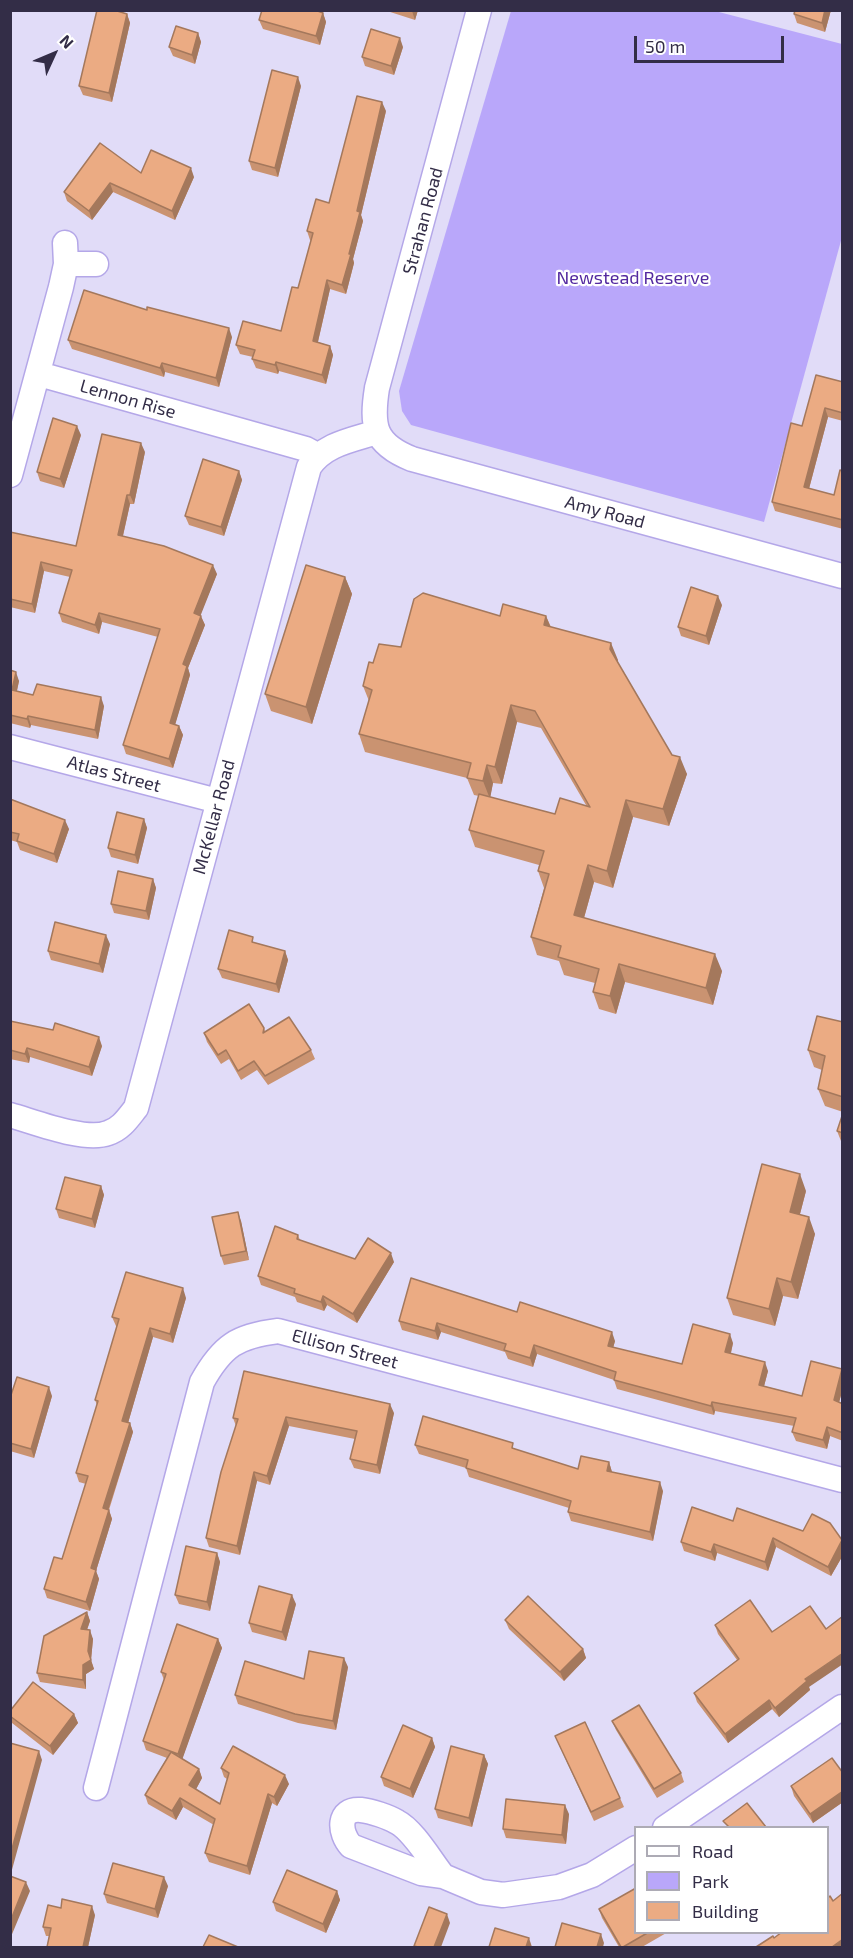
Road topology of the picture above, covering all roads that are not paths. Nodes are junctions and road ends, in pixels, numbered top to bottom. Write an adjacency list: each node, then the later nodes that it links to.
1 (479, 10): 4 (street, Strahan Road)
2 (96, 264): 3 (street)
3 (39, 374): 5 (street, Lennon Rise); 6 (street)
4 (377, 432): 5 (street); 7 (street, Amy Road)
5 (317, 455): 9 (street, McKellar Road)
6 (10, 475)
7 (843, 576)
8 (10, 747): 9 (street, Atlas Street)
9 (218, 801): 10 (street, McKellar Road)
10 (10, 1115)
11 (843, 1480): 13 (street, Ellison Street)
12 (843, 1707): 14 (street)
13 (96, 1788)
14 (666, 1826)
15 (634, 1849): 16 (street)
16 (443, 1876)

